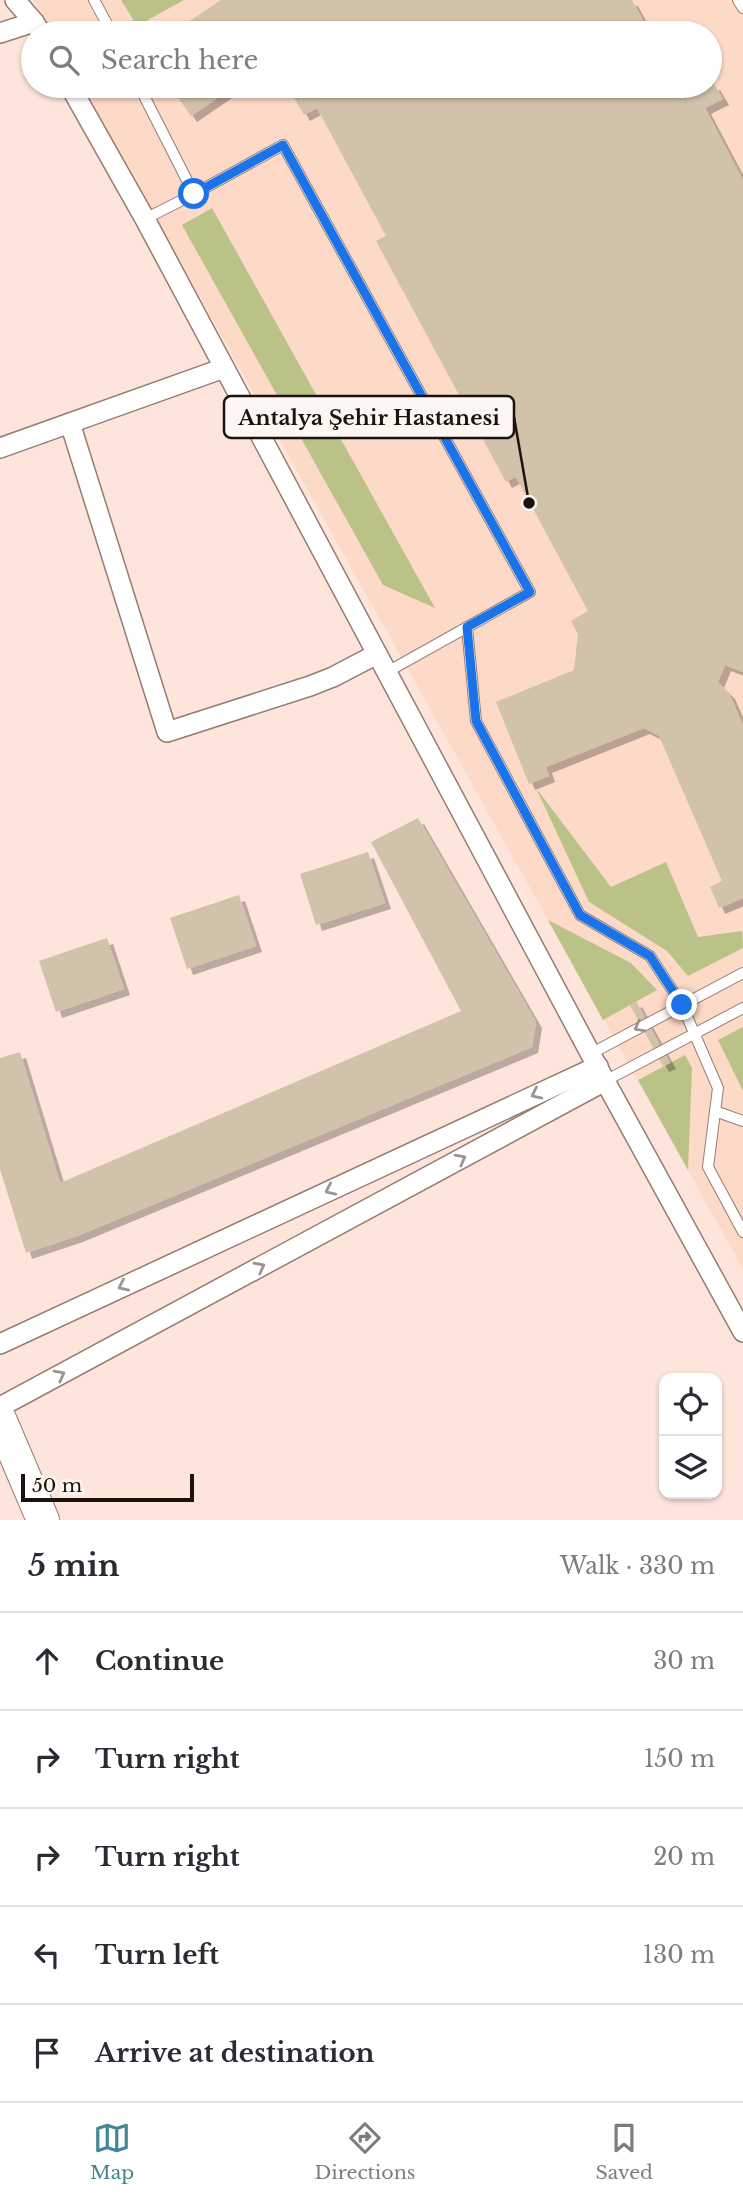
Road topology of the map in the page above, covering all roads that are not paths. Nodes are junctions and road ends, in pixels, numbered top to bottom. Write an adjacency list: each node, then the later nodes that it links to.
1 (8, 0): 5 (street)
2 (15, 0): 7 (street)
3 (94, 0): 8 (lane)
4 (738, 0): 6 (lane)
5 (0, 2)
6 (743, 8)
7 (32, 21)
8 (105, 21)
9 (21, 30): 10 (street)
10 (0, 33)
11 (77, 98): 14 (street)
12 (145, 98): 13 (lane)
13 (194, 194): 14 (lane); 18 (lane)
14 (145, 219): 15 (street)
15 (225, 368): 16 (street); 19 (street)
16 (70, 424): 17 (street); 19 (street)
17 (0, 448)
18 (467, 627): 19 (lane); 21 (lane)
19 (382, 663): 24 (street)
20 (743, 973): 21 (lane)
21 (682, 1005): 23 (lane); 24 (lane, one-way to 24)
22 (743, 1008): 23 (lane)
23 (694, 1034): 24 (lane); 25 (lane)
24 (598, 1066): 28 (street); 29 (street, one-way to 29); 30 (street, one-way to 24)
25 (715, 1111): 26 (lane); 27 (lane)
26 (743, 1121)
27 (743, 1232)
28 (743, 1332)
29 (0, 1344)
30 (0, 1407)
31 (0, 1419): 32 (main road)
32 (43, 1520)

